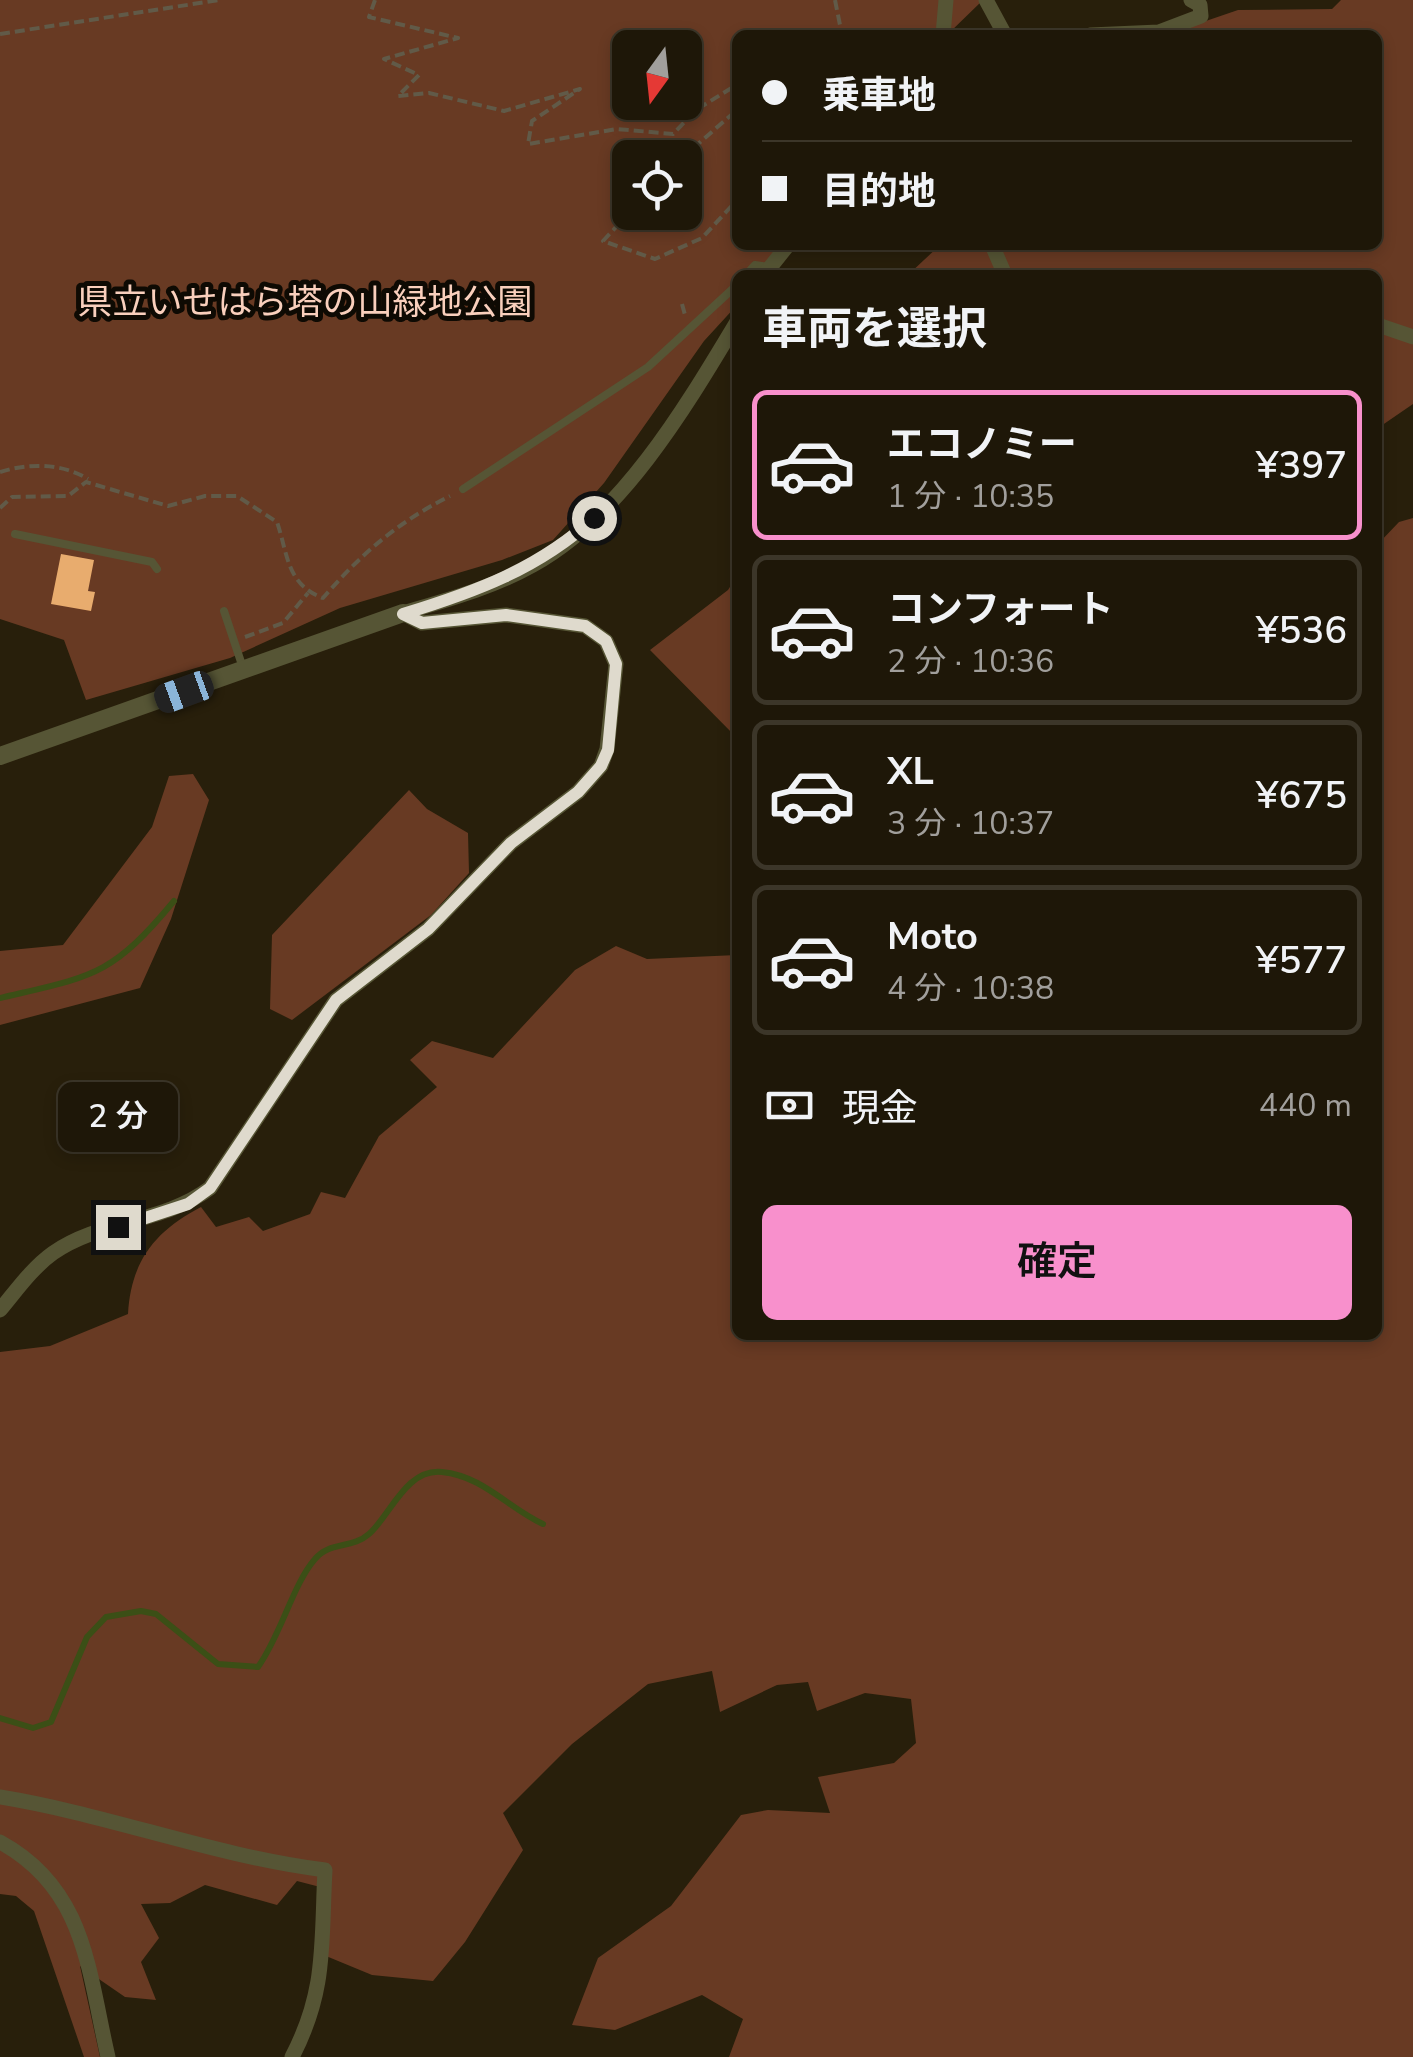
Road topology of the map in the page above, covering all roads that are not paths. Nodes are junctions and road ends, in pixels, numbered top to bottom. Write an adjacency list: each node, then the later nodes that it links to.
1 (946, 0): 4 (street)
2 (986, 0): 5 (street)
3 (1191, 0): 6 (street)
4 (943, 30)
5 (1001, 30)
6 (1172, 30)
7 (784, 250): 8 (street)
8 (767, 270)
9 (732, 290): 13 (lane)
10 (1382, 325): 12 (street)
11 (732, 330): 17 (street)
12 (1413, 337)
13 (464, 489)
14 (15, 534): 15 (lane)
15 (158, 569)
16 (224, 611): 18 (lane)
17 (403, 614): 18 (street); 20 (street)
18 (244, 670): 19 (street)
19 (0, 756)
20 (0, 1310)
21 (0, 1796): 24 (street)
22 (0, 1842): 23 (street)
23 (108, 2057)
24 (292, 2057)

